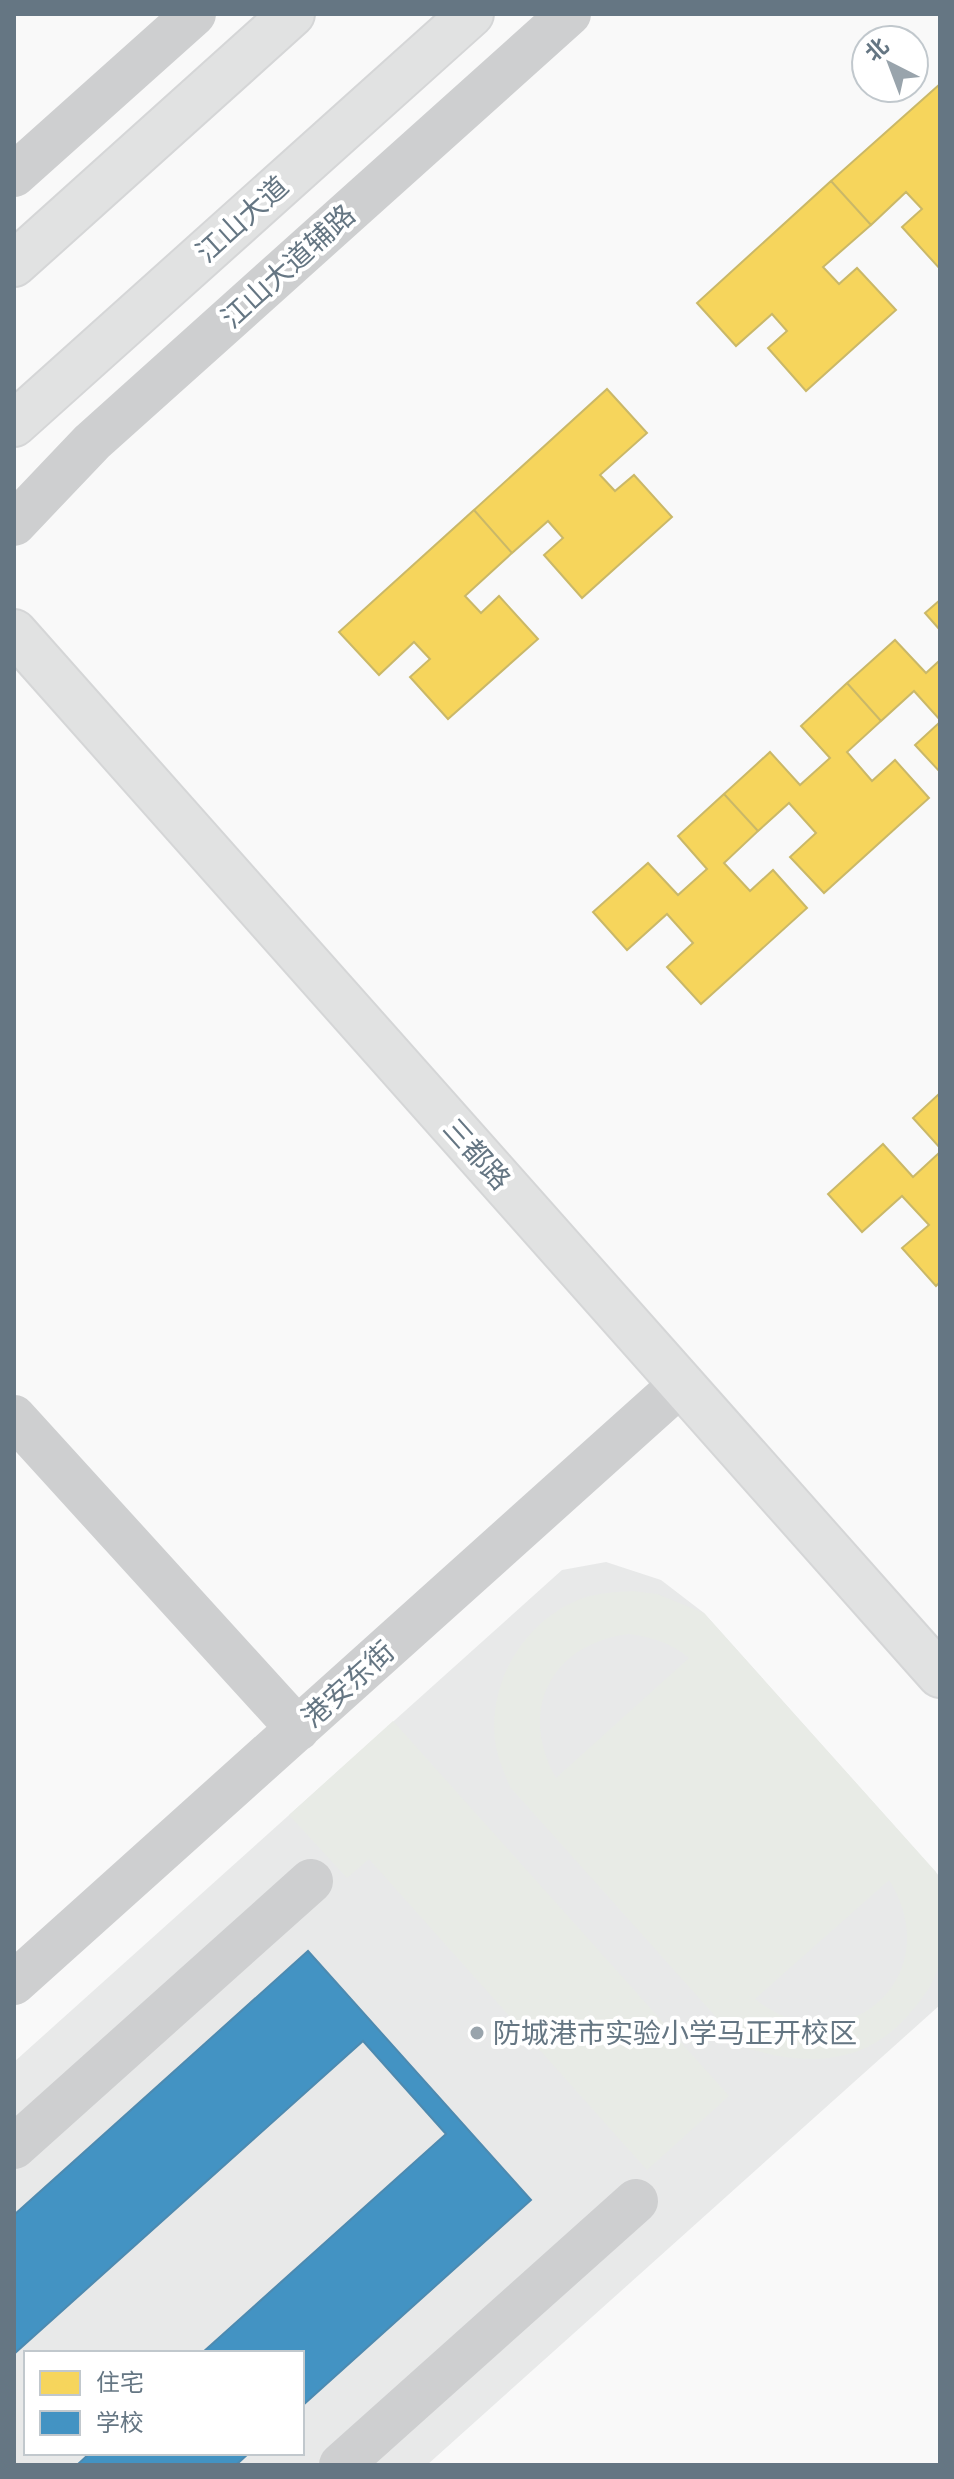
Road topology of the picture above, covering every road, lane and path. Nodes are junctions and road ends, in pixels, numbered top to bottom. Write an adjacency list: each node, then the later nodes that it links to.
1 (194, 14): 5 (street)
2 (292, 14): 6 (main road)
3 (471, 14): 7 (main road, 江山大道)
4 (569, 14): 8 (street, 江山大道辅路)
5 (14, 175)
6 (14, 264)
7 (14, 424)
8 (14, 524)
9 (14, 632): 10 (main road, 三都路)
10 (681, 1384): 12 (main road, 三都路); 13 (street, 港安东街)
11 (14, 1417): 13 (street)
12 (940, 1675)
13 (298, 1729): 15 (street, 港安东街)
14 (311, 1881): 16 (street)
15 (14, 1983)
16 (14, 2147)
17 (636, 2201): 18 (street)
18 (341, 2465)

